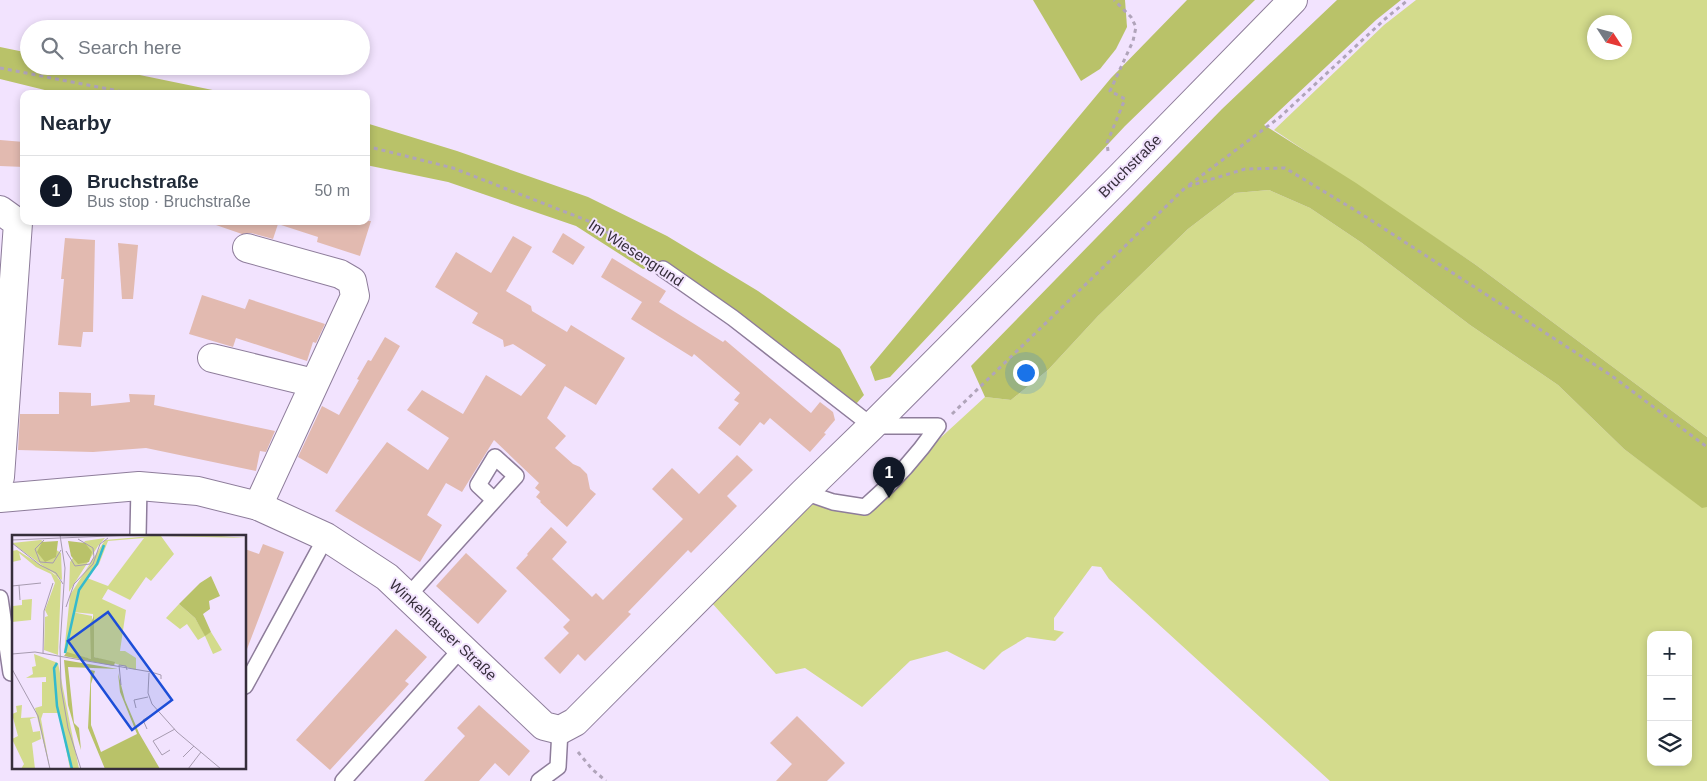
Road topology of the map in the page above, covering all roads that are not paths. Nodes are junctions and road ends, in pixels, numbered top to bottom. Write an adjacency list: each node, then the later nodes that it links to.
1 (1293, 0): 7 (street, Bruchstraße)
2 (0, 210): 8 (street)
3 (247, 248): 6 (street)
4 (663, 269): 7 (lane, Im Wiesengrund)
5 (212, 358): 6 (street)
6 (314, 383): 13 (street)
7 (872, 426): 10 (street, Bruchstraße); 10 (lane)
8 (0, 477)
9 (138, 486): 11 (street, Winkelhauser Straße); 13 (street, Winkelhauser Straße); 14 (lane)
10 (804, 492): 21 (street, Bruchstraße)
11 (0, 498)
12 (494, 500): 16 (lane)
13 (258, 506): 15 (street, Winkelhauser Straße)
14 (138, 535)
15 (326, 537): 16 (street, Winkelhauser Straße); 20 (lane)
16 (408, 596): 18 (street, Winkelhauser Straße)
17 (0, 598): 19 (lane)
18 (462, 648): 21 (street, Winkelhauser Straße); 22 (lane)
19 (11, 673)
20 (246, 684)
21 (560, 730): 23 (lane)
22 (343, 781)
23 (539, 781)

